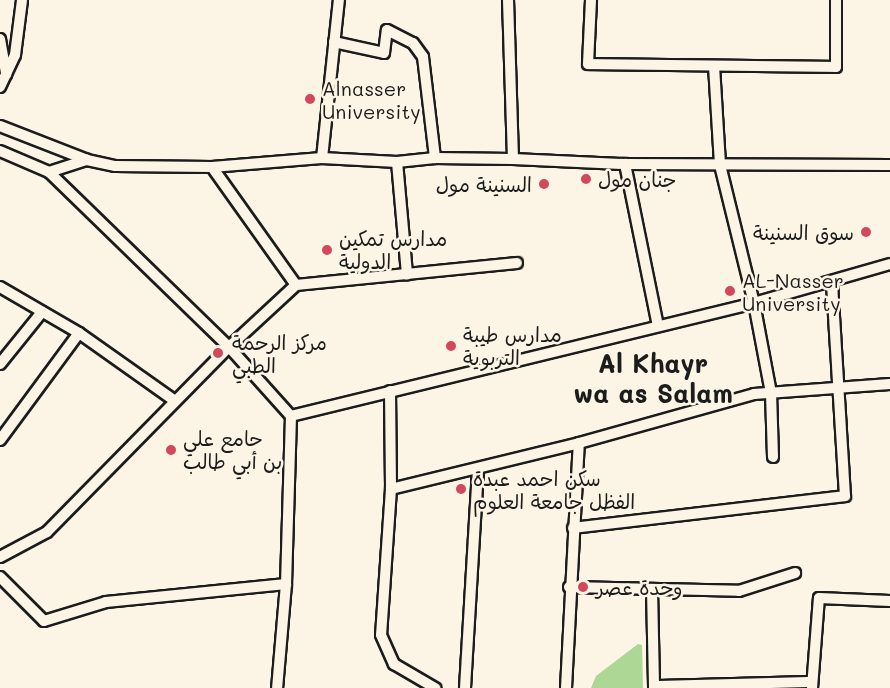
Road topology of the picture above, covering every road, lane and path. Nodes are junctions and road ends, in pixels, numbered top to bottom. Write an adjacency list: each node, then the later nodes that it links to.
1 (22, 0): 9 (street)
2 (339, 0): 7 (street)
3 (508, 0): 15 (street)
4 (591, 0): 8 (street)
5 (836, 0): 8 (street)
6 (0, 39): 9 (street)
7 (334, 42): 13 (street); 14 (street)
8 (714, 66): 19 (street)
9 (6, 75): 10 (street)
10 (0, 87)
11 (0, 126): 16 (street)
12 (0, 151): 22 (street)
13 (435, 158): 15 (street); 17 (street)
14 (322, 159): 17 (street); 21 (street)
15 (513, 159): 18 (street)
16 (87, 160): 21 (street); 22 (street)
17 (398, 162): 25 (street)
18 (625, 164): 19 (street); 31 (street)
19 (720, 165): 20 (street); 29 (street)
20 (890, 165)
21 (212, 166): 27 (street)
22 (49, 172): 33 (street)
23 (517, 263): 25 (street)
24 (890, 264): 26 (street)
25 (407, 275): 27 (street)
26 (832, 282): 29 (street); 36 (street)
27 (296, 285): 33 (street)
28 (0, 288): 30 (street)
29 (754, 303): 31 (street); 38 (street)
30 (42, 312): 32 (street); 34 (street)
31 (658, 326): 37 (street)
32 (79, 333): 39 (street); 41 (street)
33 (229, 347): 39 (street); 40 (street)
34 (0, 364)
35 (890, 384): 36 (street)
36 (840, 390): 38 (street); 46 (street)
37 (390, 391): 40 (street); 45 (street)
38 (771, 393): 42 (street); 43 (street)
39 (175, 401): 47 (street)
40 (291, 416): 50 (street)
41 (0, 440)
42 (579, 443): 44 (street); 46 (street)
43 (773, 457)
44 (477, 469): 45 (street); 59 (street)
45 (391, 489): 58 (street)
46 (573, 528): 51 (street)
47 (0, 557)
48 (795, 573): 52 (street)
49 (0, 577): 50 (street)
50 (286, 584): 57 (street)
51 (569, 587): 52 (street); 60 (street)
52 (652, 589): 56 (street)
53 (890, 601): 54 (street)
54 (812, 685): 55 (street)
55 (728, 686): 56 (street)
56 (654, 687)
57 (277, 688)
58 (435, 688)
59 (465, 688)
60 (566, 688)

